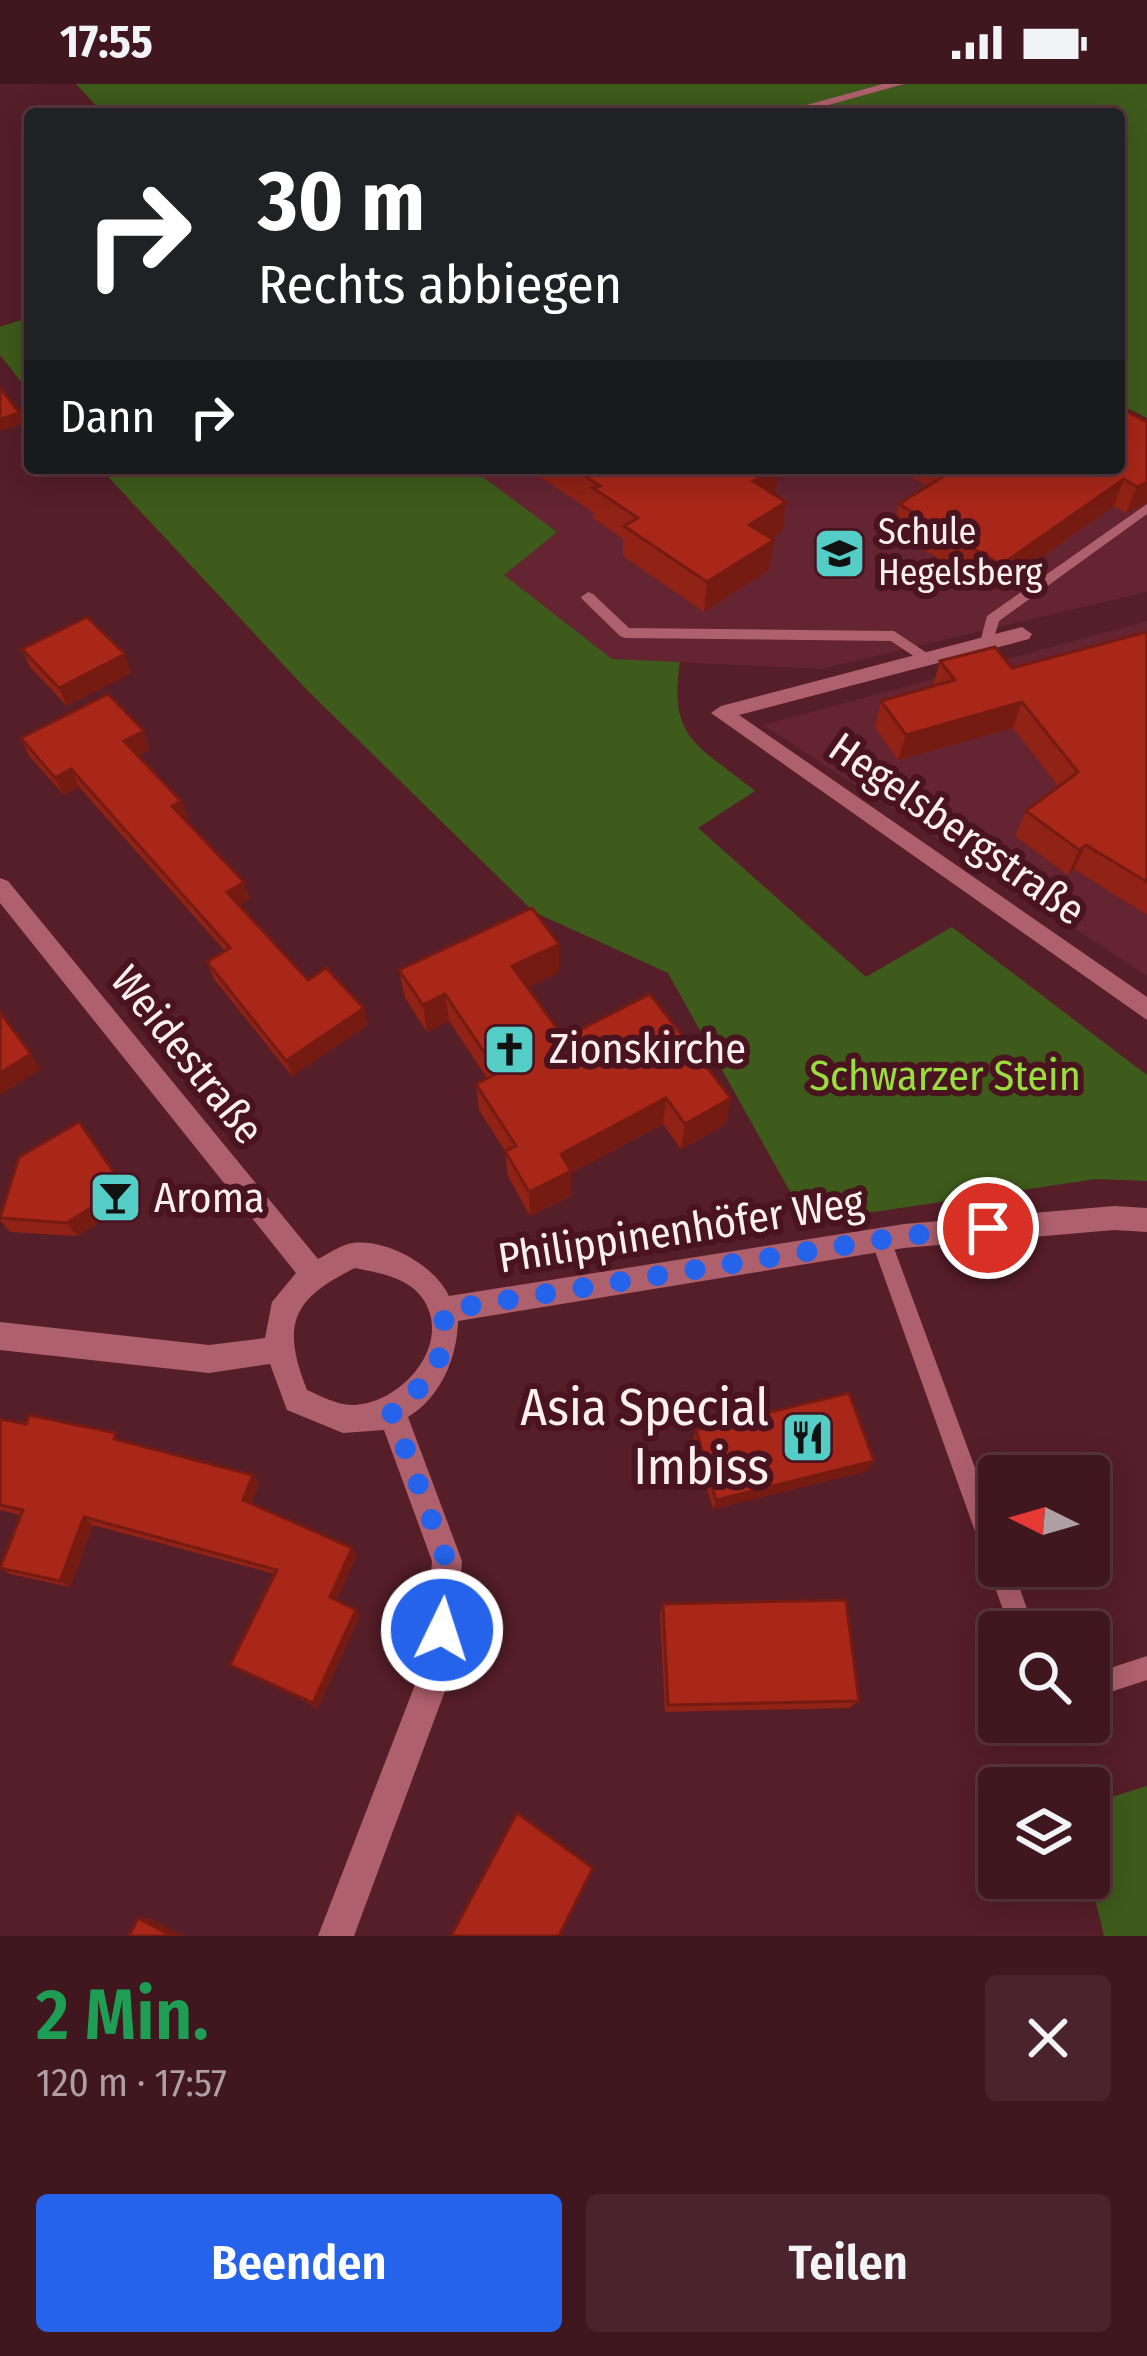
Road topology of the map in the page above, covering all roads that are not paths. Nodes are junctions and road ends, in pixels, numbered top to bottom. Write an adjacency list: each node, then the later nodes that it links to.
1 (898, 84): 2 (street)
2 (804, 108)
3 (1147, 508): 6 (lane)
4 (588, 596): 7 (lane)
5 (1022, 634): 6 (street)
6 (987, 642): 7 (street)
7 (926, 657): 9 (street, Hegelsbergstraße)
8 (0, 887): 12 (street, Weidestraße)
9 (1147, 1010)
10 (1147, 1220): 11 (street, Philippinenhöfer Weg)
11 (881, 1240): 13 (street, Philippinenhöfer Weg); 17 (lane)
12 (313, 1273): 13 (street); 15 (street)
13 (444, 1310): 16 (street)
14 (0, 1336): 15 (street)
15 (275, 1350): 16 (street)
16 (391, 1410): 20 (street)
17 (978, 1507)
18 (1147, 1668): 19 (lane)
19 (1110, 1681)
20 (336, 1936)

